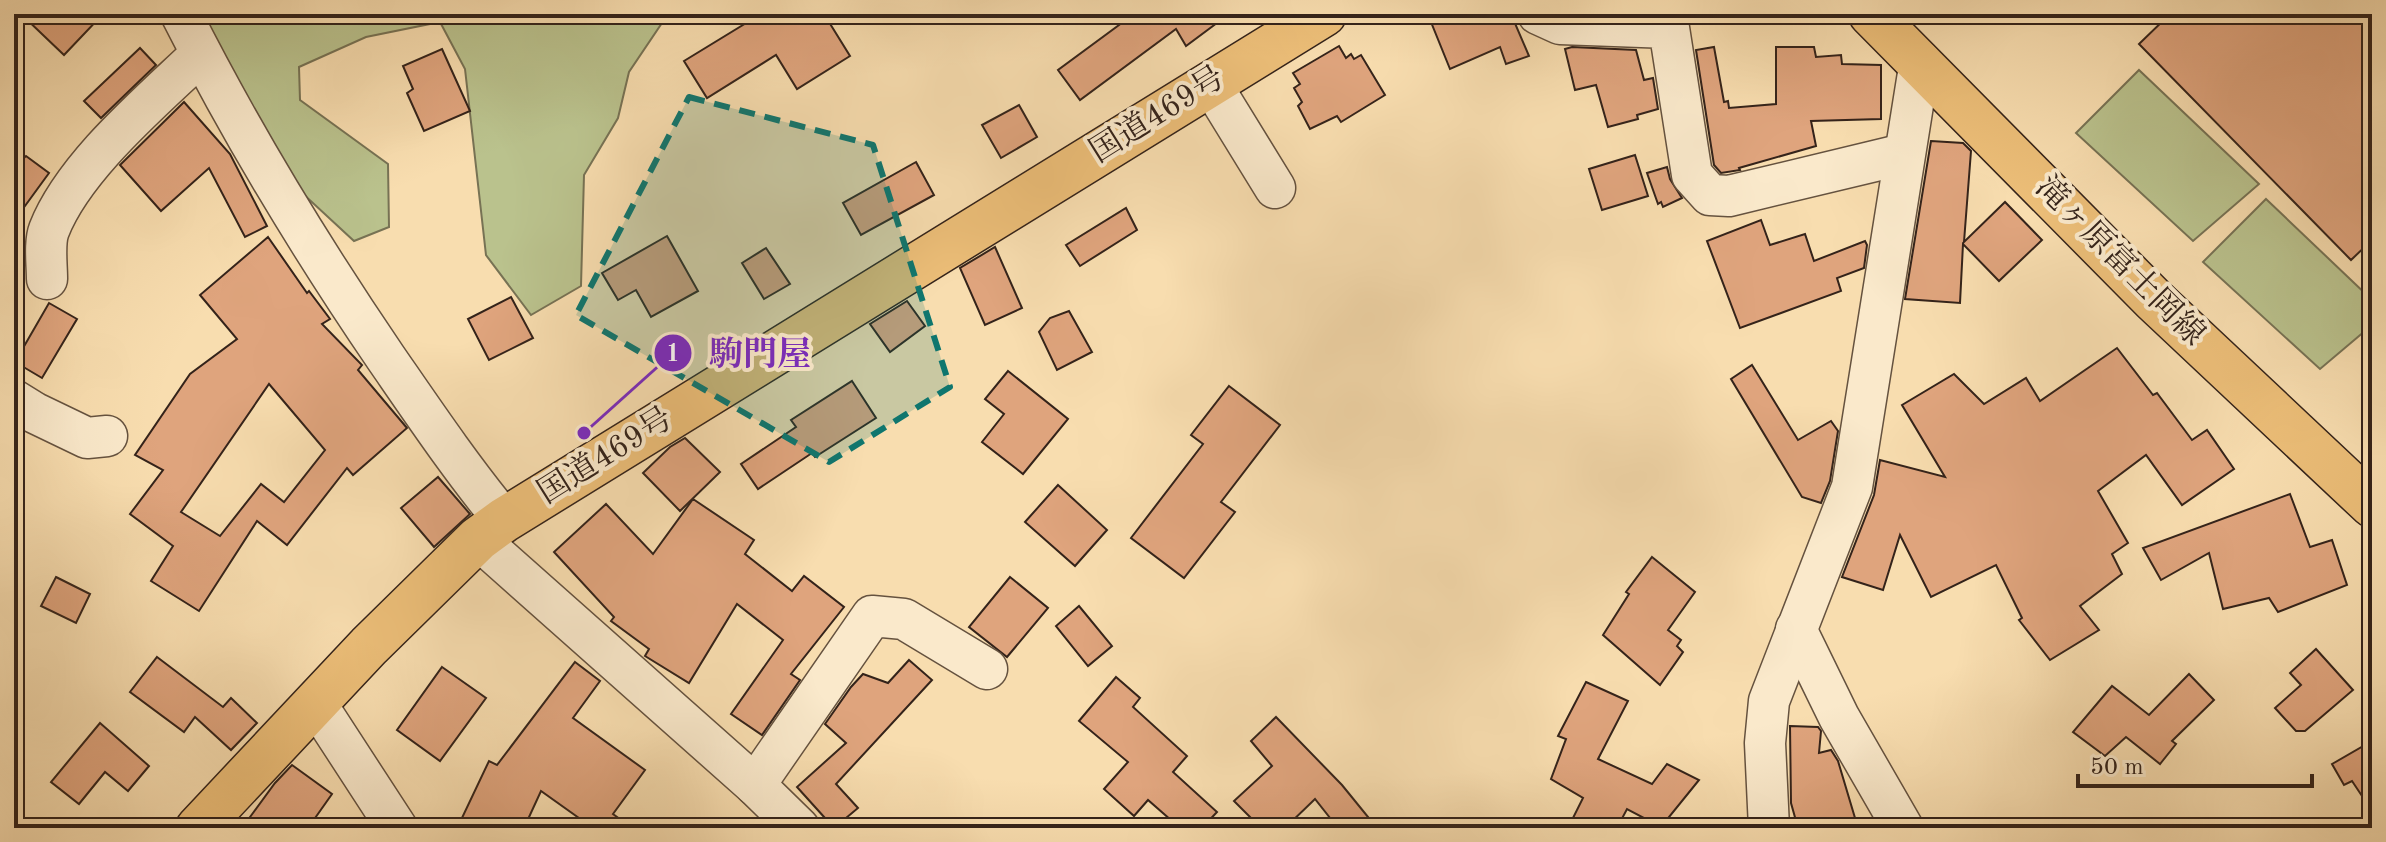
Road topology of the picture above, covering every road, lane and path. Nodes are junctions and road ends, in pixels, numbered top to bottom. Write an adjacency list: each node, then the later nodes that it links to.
1 (181, 14): 5 (street)
2 (1324, 14): 7 (main road, 国道469号)
3 (1538, 14): 8 (street)
4 (1871, 14): 6 (main road, 滝ヶ原富士岡線)
5 (201, 54): 10 (street); 14 (street)
6 (1920, 61): 8 (street); 13 (main road, 滝ヶ原富士岡線)
7 (1211, 84): 9 (street); 14 (main road, 国道469号)
8 (1904, 154): 15 (street)
9 (1275, 188)
10 (47, 279)
11 (14, 400): 12 (street)
12 (107, 436)
13 (2372, 505)
14 (491, 530): 17 (main road, 国道469号); 18 (street)
15 (1796, 629): 22 (street); 23 (street)
16 (987, 669): 18 (street)
17 (315, 702): 19 (main road, 国道469号); 20 (street)
18 (755, 785): 21 (street)
19 (198, 828)
20 (397, 828)
21 (799, 828)
22 (1769, 828)
23 (1903, 828)

